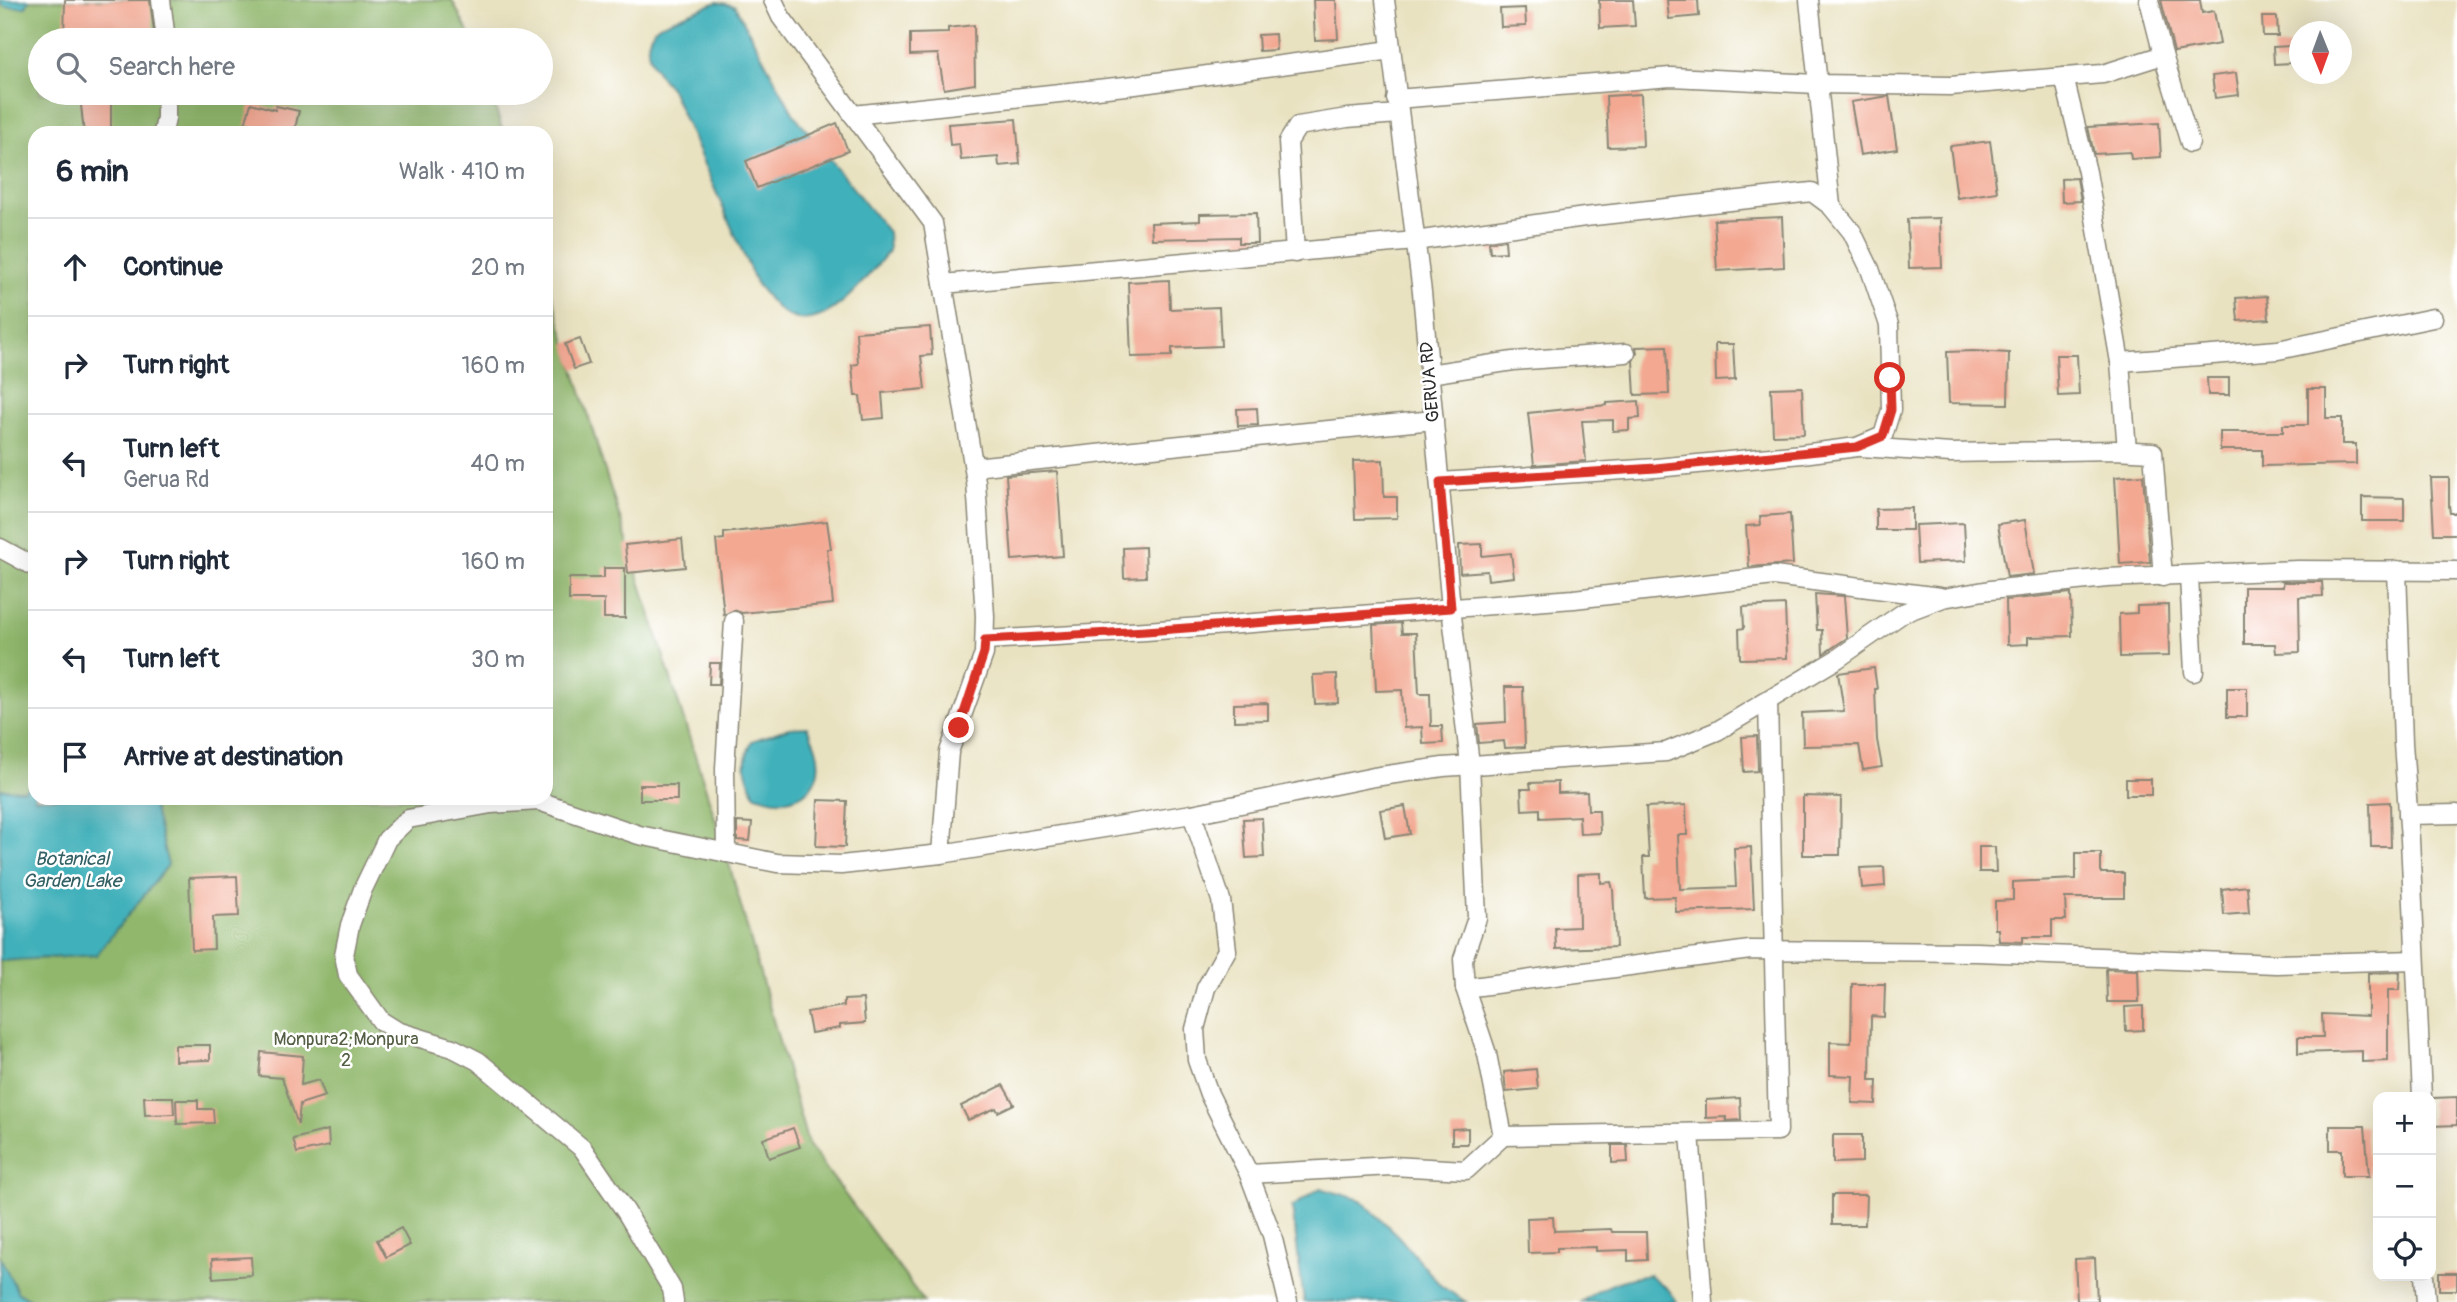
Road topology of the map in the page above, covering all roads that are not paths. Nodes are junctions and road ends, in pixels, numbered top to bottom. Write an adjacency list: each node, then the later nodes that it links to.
1 (160, 0): 6 (street)
2 (773, 0): 13 (street)
3 (1385, 0): 7 (street, GERUA RD)
4 (1809, 0): 10 (street)
5 (2149, 0): 8 (street)
6 (164, 28)
7 (1391, 50): 12 (street, GERUA RD); 13 (street)
8 (2163, 55): 9 (street); 15 (street)
9 (2064, 77): 10 (street); 22 (street)
10 (1817, 84): 12 (street); 16 (street)
11 (166, 105): 14 (street)
12 (1397, 107): 17 (street, GERUA RD); 18 (street)
13 (853, 115): 19 (street)
14 (164, 126)
15 (2190, 143)
16 (1831, 206): 17 (street); 25 (street)
17 (1415, 241): 18 (street); 23 (street, GERUA RD)
18 (1295, 253): 19 (street)
19 (943, 284): 27 (street)
20 (2433, 318): 22 (street)
21 (1626, 353): 23 (street)
22 (2120, 362): 26 (street)
23 (1430, 374): 24 (street, GERUA RD)
24 (1434, 420): 27 (street); 28 (street, GERUA RD)
25 (1857, 447): 26 (street); 28 (street)
26 (2127, 450): 33 (street)
27 (974, 467): 38 (street)
28 (1440, 482): 36 (street, GERUA RD)
29 (0, 548): 30 (street)
30 (28, 563)
31 (2397, 570): 32 (street); 34 (street); 46 (street)
32 (2457, 571)
33 (2163, 576): 34 (street); 35 (street)
34 (2189, 576): 39 (street)
35 (1943, 598): 36 (street); 40 (street)
36 (1451, 608): 38 (street); 41 (street, GERUA RD)
37 (734, 621): 47 (street)
38 (985, 640): 48 (street)
39 (2194, 672)
40 (1768, 701): 41 (street); 49 (street)
41 (1470, 764): 44 (street); 51 (street, GERUA RD)
42 (485, 805): 57 (street)
43 (552, 805): 47 (street)
44 (1192, 814): 48 (street); 55 (street)
45 (2457, 814): 46 (street)
46 (2408, 815): 50 (street)
47 (726, 853): 48 (street)
48 (941, 854)
49 (1774, 951): 50 (street); 51 (street); 53 (street)
50 (2415, 960): 52 (street)
51 (1465, 988): 54 (street, GERUA RD)
52 (2422, 1092)
53 (1690, 1133): 54 (street); 59 (street)
54 (1503, 1136): 55 (street)
55 (1249, 1174): 58 (street)
56 (2424, 1281): 60 (street)
57 (674, 1302)
58 (1288, 1302)
59 (1703, 1302)
60 (2426, 1302)

